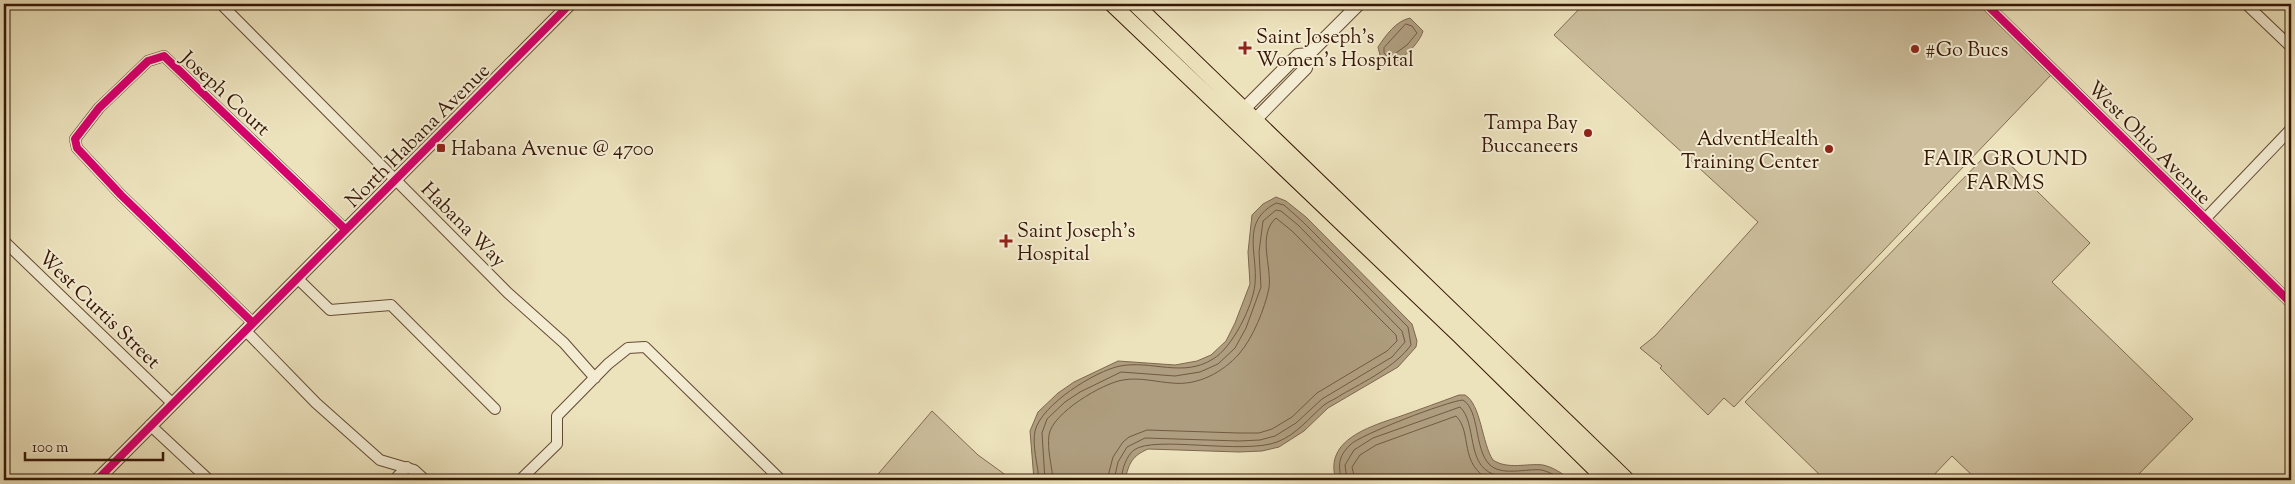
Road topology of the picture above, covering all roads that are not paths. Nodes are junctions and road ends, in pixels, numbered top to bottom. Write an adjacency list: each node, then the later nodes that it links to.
1 (221, 4): 11 (street, Habana Way)
2 (570, 4): 11 (street, North Habana Avenue)
3 (1112, 4): 9 (main road)
4 (1135, 4): 9 (main road)
5 (1359, 4): 9 (street)
6 (1986, 4): 12 (street, West Ohio Avenue)
7 (2246, 4): 8 (street)
8 (2291, 47)
9 (1244, 120): 29 (main road); 30 (main road)
10 (2291, 129): 12 (street)
11 (395, 180): 13 (street, North Habana Avenue); 18 (street, Habana Way)
12 (2205, 220): 16 (street, West Ohio Avenue)
13 (345, 230): 15 (street, North Habana Avenue); 17 (street, Joseph Court)
14 (4, 241): 19 (street, West Curtis Street)
15 (296, 278): 17 (street, North Habana Avenue); 20 (street)
16 (2291, 303)
17 (249, 326): 19 (street, North Habana Avenue); 22 (street)
18 (595, 378): 27 (street); 28 (street)
19 (172, 403): 21 (street, North Habana Avenue)
20 (495, 410)
21 (150, 425): 23 (street, North Habana Avenue); 24 (street)
22 (406, 467): 25 (street); 26 (street)
23 (97, 480)
24 (209, 480)
25 (394, 480)
26 (425, 480)
27 (520, 480)
28 (781, 480)
29 (1606, 480)
30 (1627, 480)

